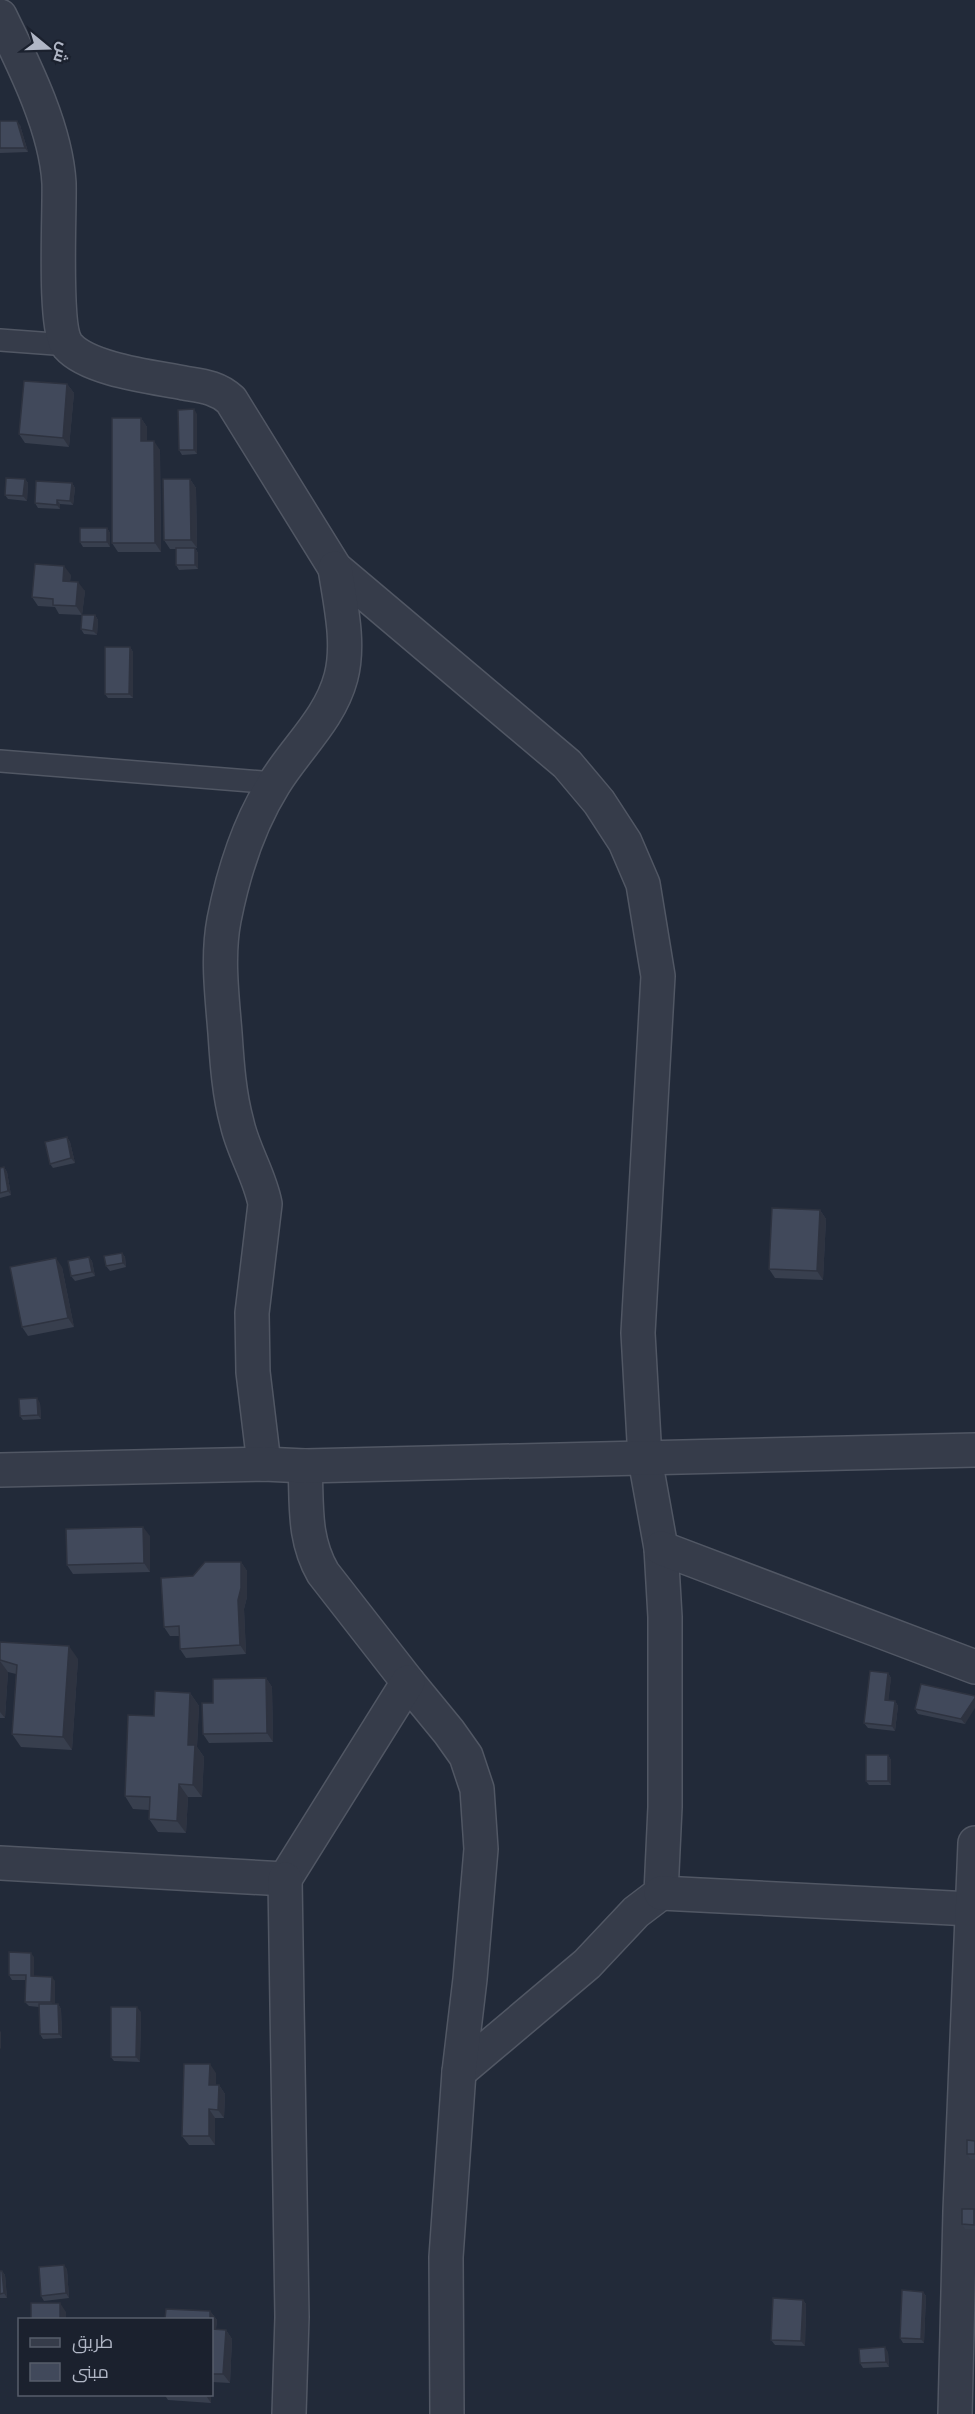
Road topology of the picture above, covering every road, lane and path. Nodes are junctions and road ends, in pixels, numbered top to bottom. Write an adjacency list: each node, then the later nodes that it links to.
1 (0, 16): 3 (street)
2 (0, 340): 3 (lane)
3 (68, 345): 4 (street)
4 (335, 568): 6 (street); 8 (street)
5 (0, 761): 6 (lane)
6 (274, 783): 9 (street)
7 (975, 1450): 8 (street)
8 (645, 1459): 10 (street); 12 (street)
9 (264, 1464): 10 (street); 11 (street)
10 (305, 1466): 14 (street)
11 (0, 1470)
12 (661, 1548): 13 (street); 18 (street)
13 (975, 1667)
14 (408, 1682): 17 (street); 20 (street)
15 (975, 1843): 19 (street)
16 (0, 1863): 17 (street)
17 (285, 1879): 21 (street)
18 (661, 1893): 19 (street); 20 (street)
19 (971, 1909): 23 (street)
20 (459, 2072): 22 (street)
21 (289, 2414)
22 (447, 2414)
23 (955, 2414)

